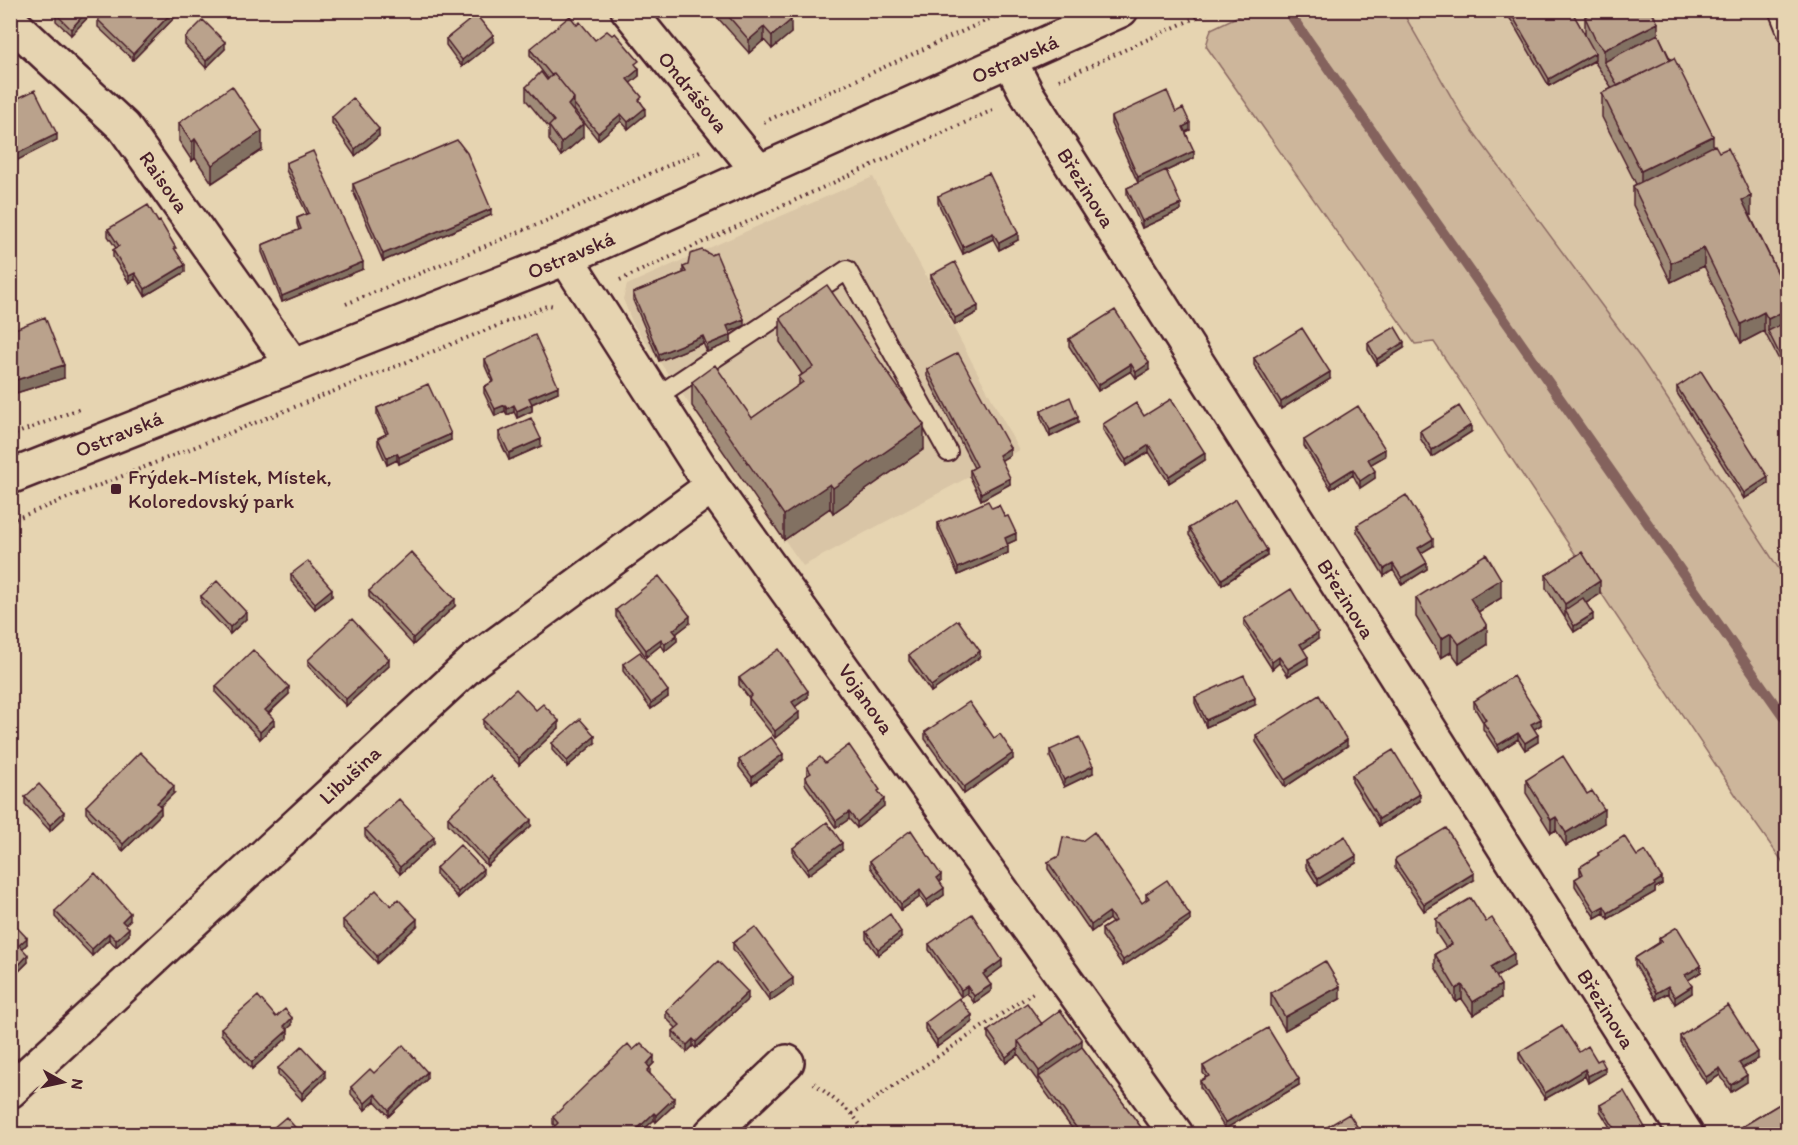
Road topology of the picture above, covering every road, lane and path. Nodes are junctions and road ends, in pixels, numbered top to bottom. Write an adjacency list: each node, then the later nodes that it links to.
1 (627, 10): 10 (street, Ondrášova)
2 (1009, 10): 10 (path)
3 (1121, 10): 9 (street, Ostravská)
4 (1212, 10): 6 (path)
5 (1778, 10): 8 (lane)
6 (1194, 18)
7 (10, 21): 15 (street, Raisova)
8 (1788, 35)
9 (1010, 61): 11 (street, Ostravská); 30 (street, Březinova)
10 (730, 137): 11 (street, Ondrášova); 14 (path)
11 (759, 172): 12 (street, Ostravská)
12 (566, 258): 15 (street, Ostravská); 16 (street, Vojanova)
13 (557, 306): 22 (path)
14 (339, 307)
15 (293, 365): 20 (street, Ostravská)
16 (656, 397): 19 (lane); 21 (street, Vojanova)
17 (87, 406): 18 (path)
18 (10, 436)
19 (948, 452)
20 (10, 477)
21 (712, 486): 23 (street, Vojanova); 25 (street, Libušina)
22 (10, 521)
23 (1061, 974): 26 (path); 29 (street, Vojanova)
24 (787, 1062): 26 (path); 27 (street)
25 (10, 1091)
26 (852, 1114): 28 (path)
27 (711, 1134)
28 (867, 1134)
29 (1176, 1134)
30 (1686, 1134)

